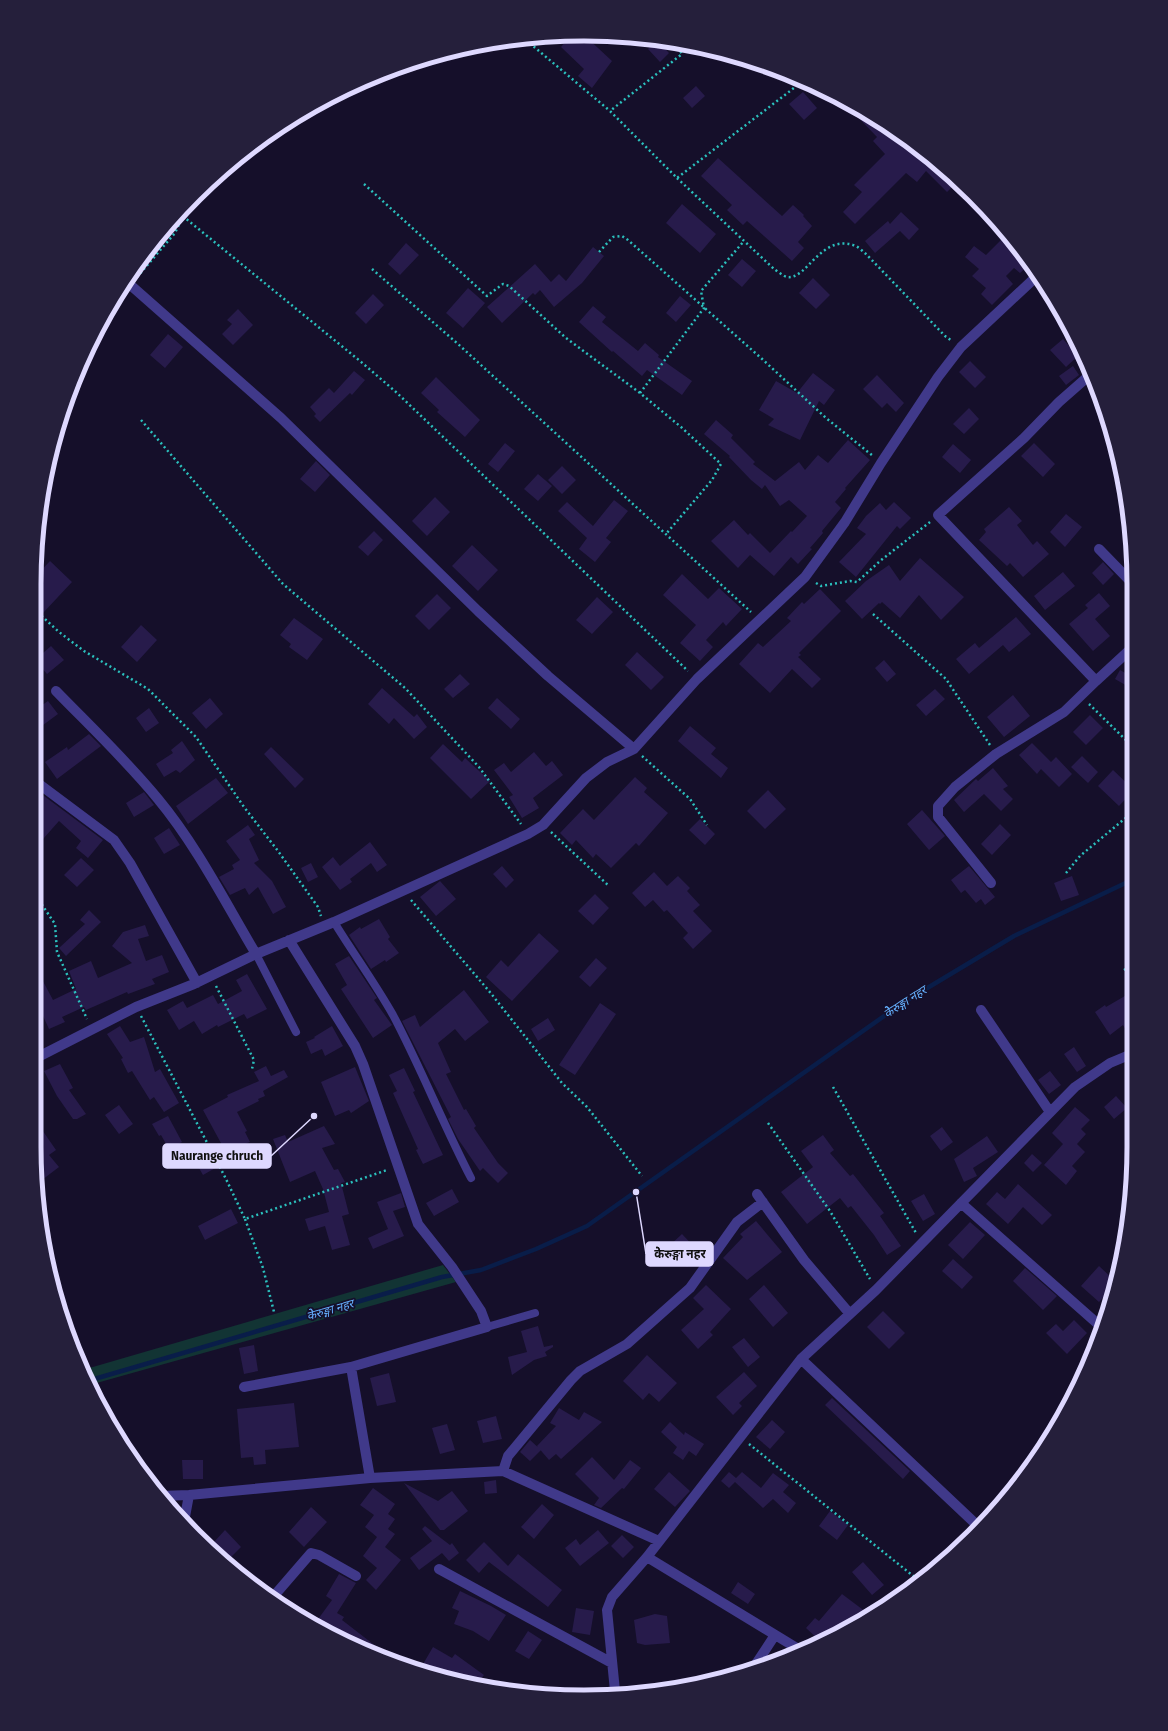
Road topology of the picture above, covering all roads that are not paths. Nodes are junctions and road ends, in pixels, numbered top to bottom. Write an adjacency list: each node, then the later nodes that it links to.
1 (1033, 279): 9 (street)
2 (130, 286): 9 (street)
3 (1087, 378): 7 (street)
4 (1099, 549): 5 (street)
5 (1127, 578)
6 (1127, 652): 7 (street)
7 (1096, 681): 11 (street)
8 (56, 691): 14 (street)
9 (634, 749): 12 (street)
10 (41, 785): 15 (street)
11 (991, 883)
12 (330, 924): 13 (street); 21 (lane)
13 (289, 940): 14 (street); 26 (street)
14 (256, 954): 15 (street); 17 (lane)
15 (197, 983): 18 (street)
16 (981, 1010): 20 (street)
17 (296, 1032)
18 (41, 1055)
19 (1127, 1056): 20 (street)
20 (1050, 1112): 22 (street)
21 (471, 1178)
22 (961, 1203): 24 (street); 25 (street)
23 (535, 1313): 26 (lane)
24 (850, 1314): 27 (street); 30 (street)
25 (1097, 1324)
26 (488, 1327): 28 (street)
27 (801, 1359): 35 (street); 36 (street)
28 (351, 1367): 29 (street); 31 (street)
29 (244, 1387)
30 (503, 1471): 31 (street); 36 (street)
31 (370, 1478): 32 (street)
32 (189, 1495): 33 (street); 34 (street)
33 (168, 1496)
34 (185, 1515)
35 (975, 1523)
36 (659, 1541): 37 (street)
37 (648, 1557): 41 (street); 44 (street)
38 (439, 1569): 44 (street)
39 (356, 1576): 40 (street)
40 (276, 1594)
41 (775, 1635): 42 (street); 43 (street)
42 (796, 1647)
43 (758, 1661)
44 (612, 1663): 45 (street)
45 (616, 1689)

